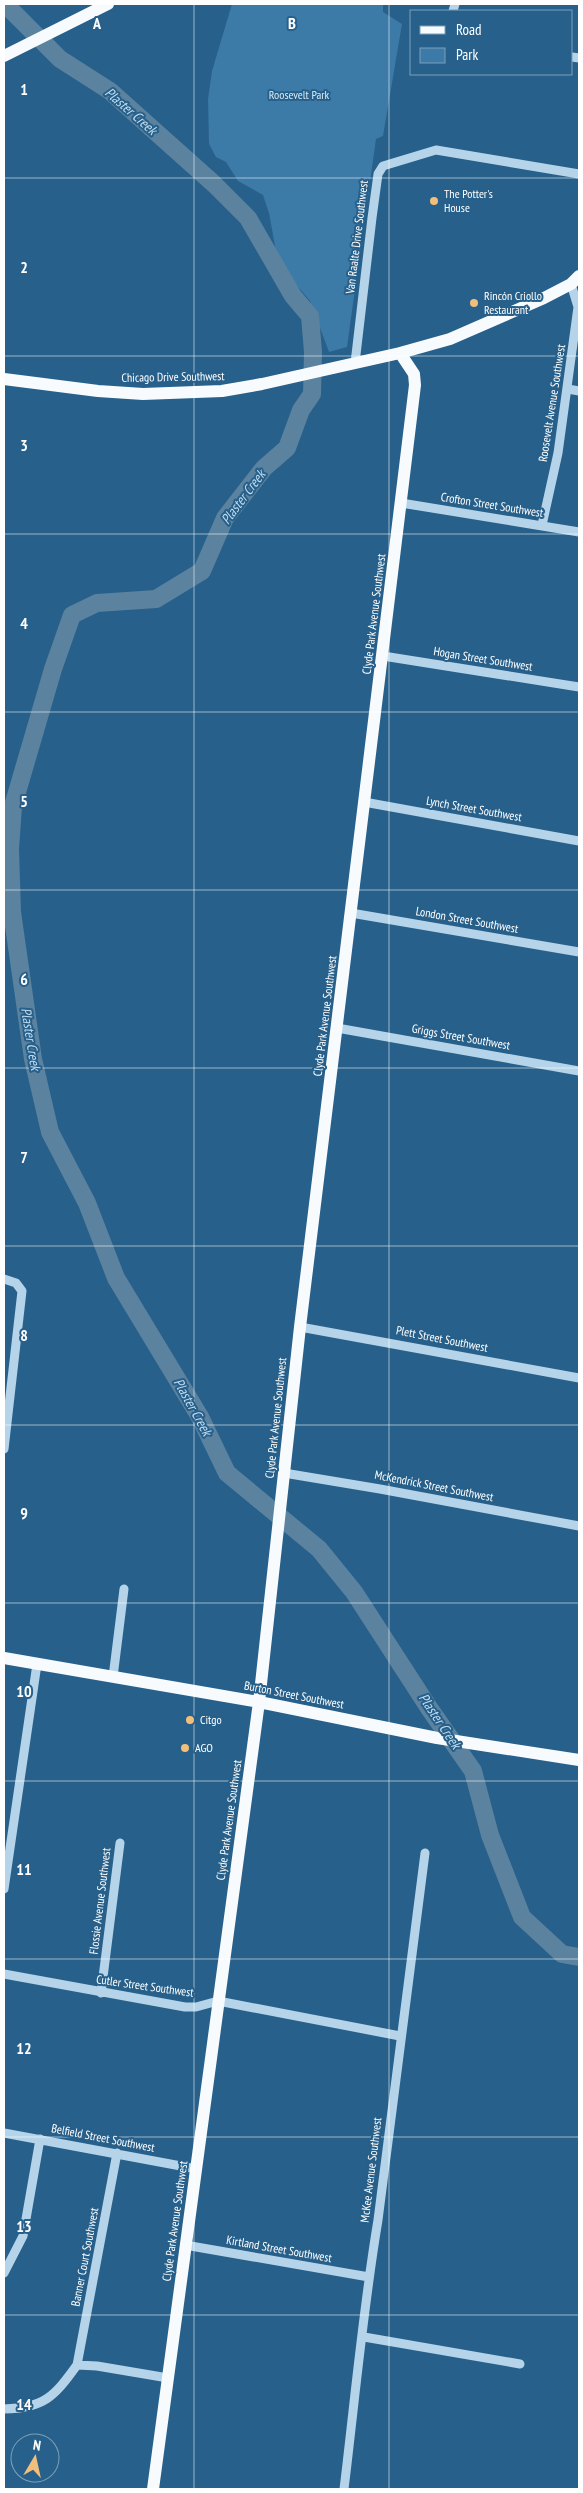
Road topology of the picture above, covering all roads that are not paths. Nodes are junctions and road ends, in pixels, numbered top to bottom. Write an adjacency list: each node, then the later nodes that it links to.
1 (108, 4): 2 (main road)
2 (4, 56)
3 (579, 174): 6 (street, Van Raalte Drive Southwest)
4 (575, 280): 5 (main road, Chicago Drive Southwest); 8 (street, Roosevelt Avenue Southwest)
5 (400, 353): 6 (main road, Chicago Drive Southwest); 10 (main road, Clyde Park Avenue Southwest)
6 (354, 363): 7 (main road, Chicago Drive Southwest)
7 (4, 379)
8 (568, 389): 9 (street); 11 (street, Roosevelt Avenue Southwest)
9 (579, 391)
10 (401, 503): 11 (street, Crofton Street Southwest); 13 (main road, Clyde Park Avenue Southwest)
11 (542, 525): 12 (street, Crofton Street Southwest)
12 (579, 532)
13 (383, 656): 14 (street, Hogan Street Southwest); 15 (main road, Clyde Park Avenue Southwest)
14 (579, 687)
15 (364, 802): 16 (street, Lynch Street Southwest); 17 (main road, Clyde Park Avenue Southwest)
16 (579, 841)
17 (351, 913): 18 (street, London Street Southwest); 19 (main road, Clyde Park Avenue Southwest)
18 (579, 952)
19 (337, 1028): 20 (street, Griggs Street Southwest); 22 (main road, Clyde Park Avenue Southwest)
20 (579, 1072)
21 (4, 1279): 24 (street)
22 (300, 1327): 23 (street, Plett Street Southwest); 25 (main road, Clyde Park Avenue Southwest)
23 (579, 1378)
24 (4, 1449)
25 (284, 1474): 26 (street, McKendrick Street Southwest); 31 (main road, Clyde Park Avenue Southwest)
26 (579, 1526)
27 (124, 1589): 30 (street)
28 (4, 1658): 29 (main road, Burton Street Southwest)
29 (36, 1664): 30 (main road, Burton Street Southwest); 35 (street)
30 (113, 1677): 31 (main road, Burton Street Southwest)
31 (259, 1702): 32 (main road, Burton Street Southwest); 38 (main road, Clyde Park Avenue Southwest)
32 (579, 1760)
33 (120, 1843): 37 (street, Flossie Avenue Southwest)
34 (425, 1853): 39 (street, McKee Avenue Southwest)
35 (4, 1889)
36 (4, 1974): 37 (street, Cutler Street Southwest)
37 (101, 1993): 38 (street, Cutler Street Southwest)
38 (218, 2001): 39 (street, Cutler Street Southwest); 43 (main road, Clyde Park Avenue Southwest)
39 (400, 2036): 46 (street, McKee Avenue Southwest)
40 (4, 2134): 41 (street, Belfield Street Southwest)
41 (40, 2139): 42 (street, Belfield Street Southwest); 45 (street)
42 (117, 2153): 43 (street, Belfield Street Southwest); 49 (street, Banner Court Southwest)
43 (196, 2169): 44 (main road, Clyde Park Avenue Southwest)
44 (185, 2245): 46 (street, Kirtland Street Southwest); 50 (main road, Clyde Park Avenue Southwest)
45 (4, 2273)
46 (369, 2277): 47 (street, McKee Avenue Southwest)
47 (364, 2337): 48 (street); 53 (street, McKee Avenue Southwest)
48 (520, 2364)
49 (77, 2365): 50 (street); 51 (street, Banner Court Southwest)
50 (168, 2378): 52 (main road, Clyde Park Avenue Southwest)
51 (4, 2409)
52 (153, 2489)
53 (344, 2489)

